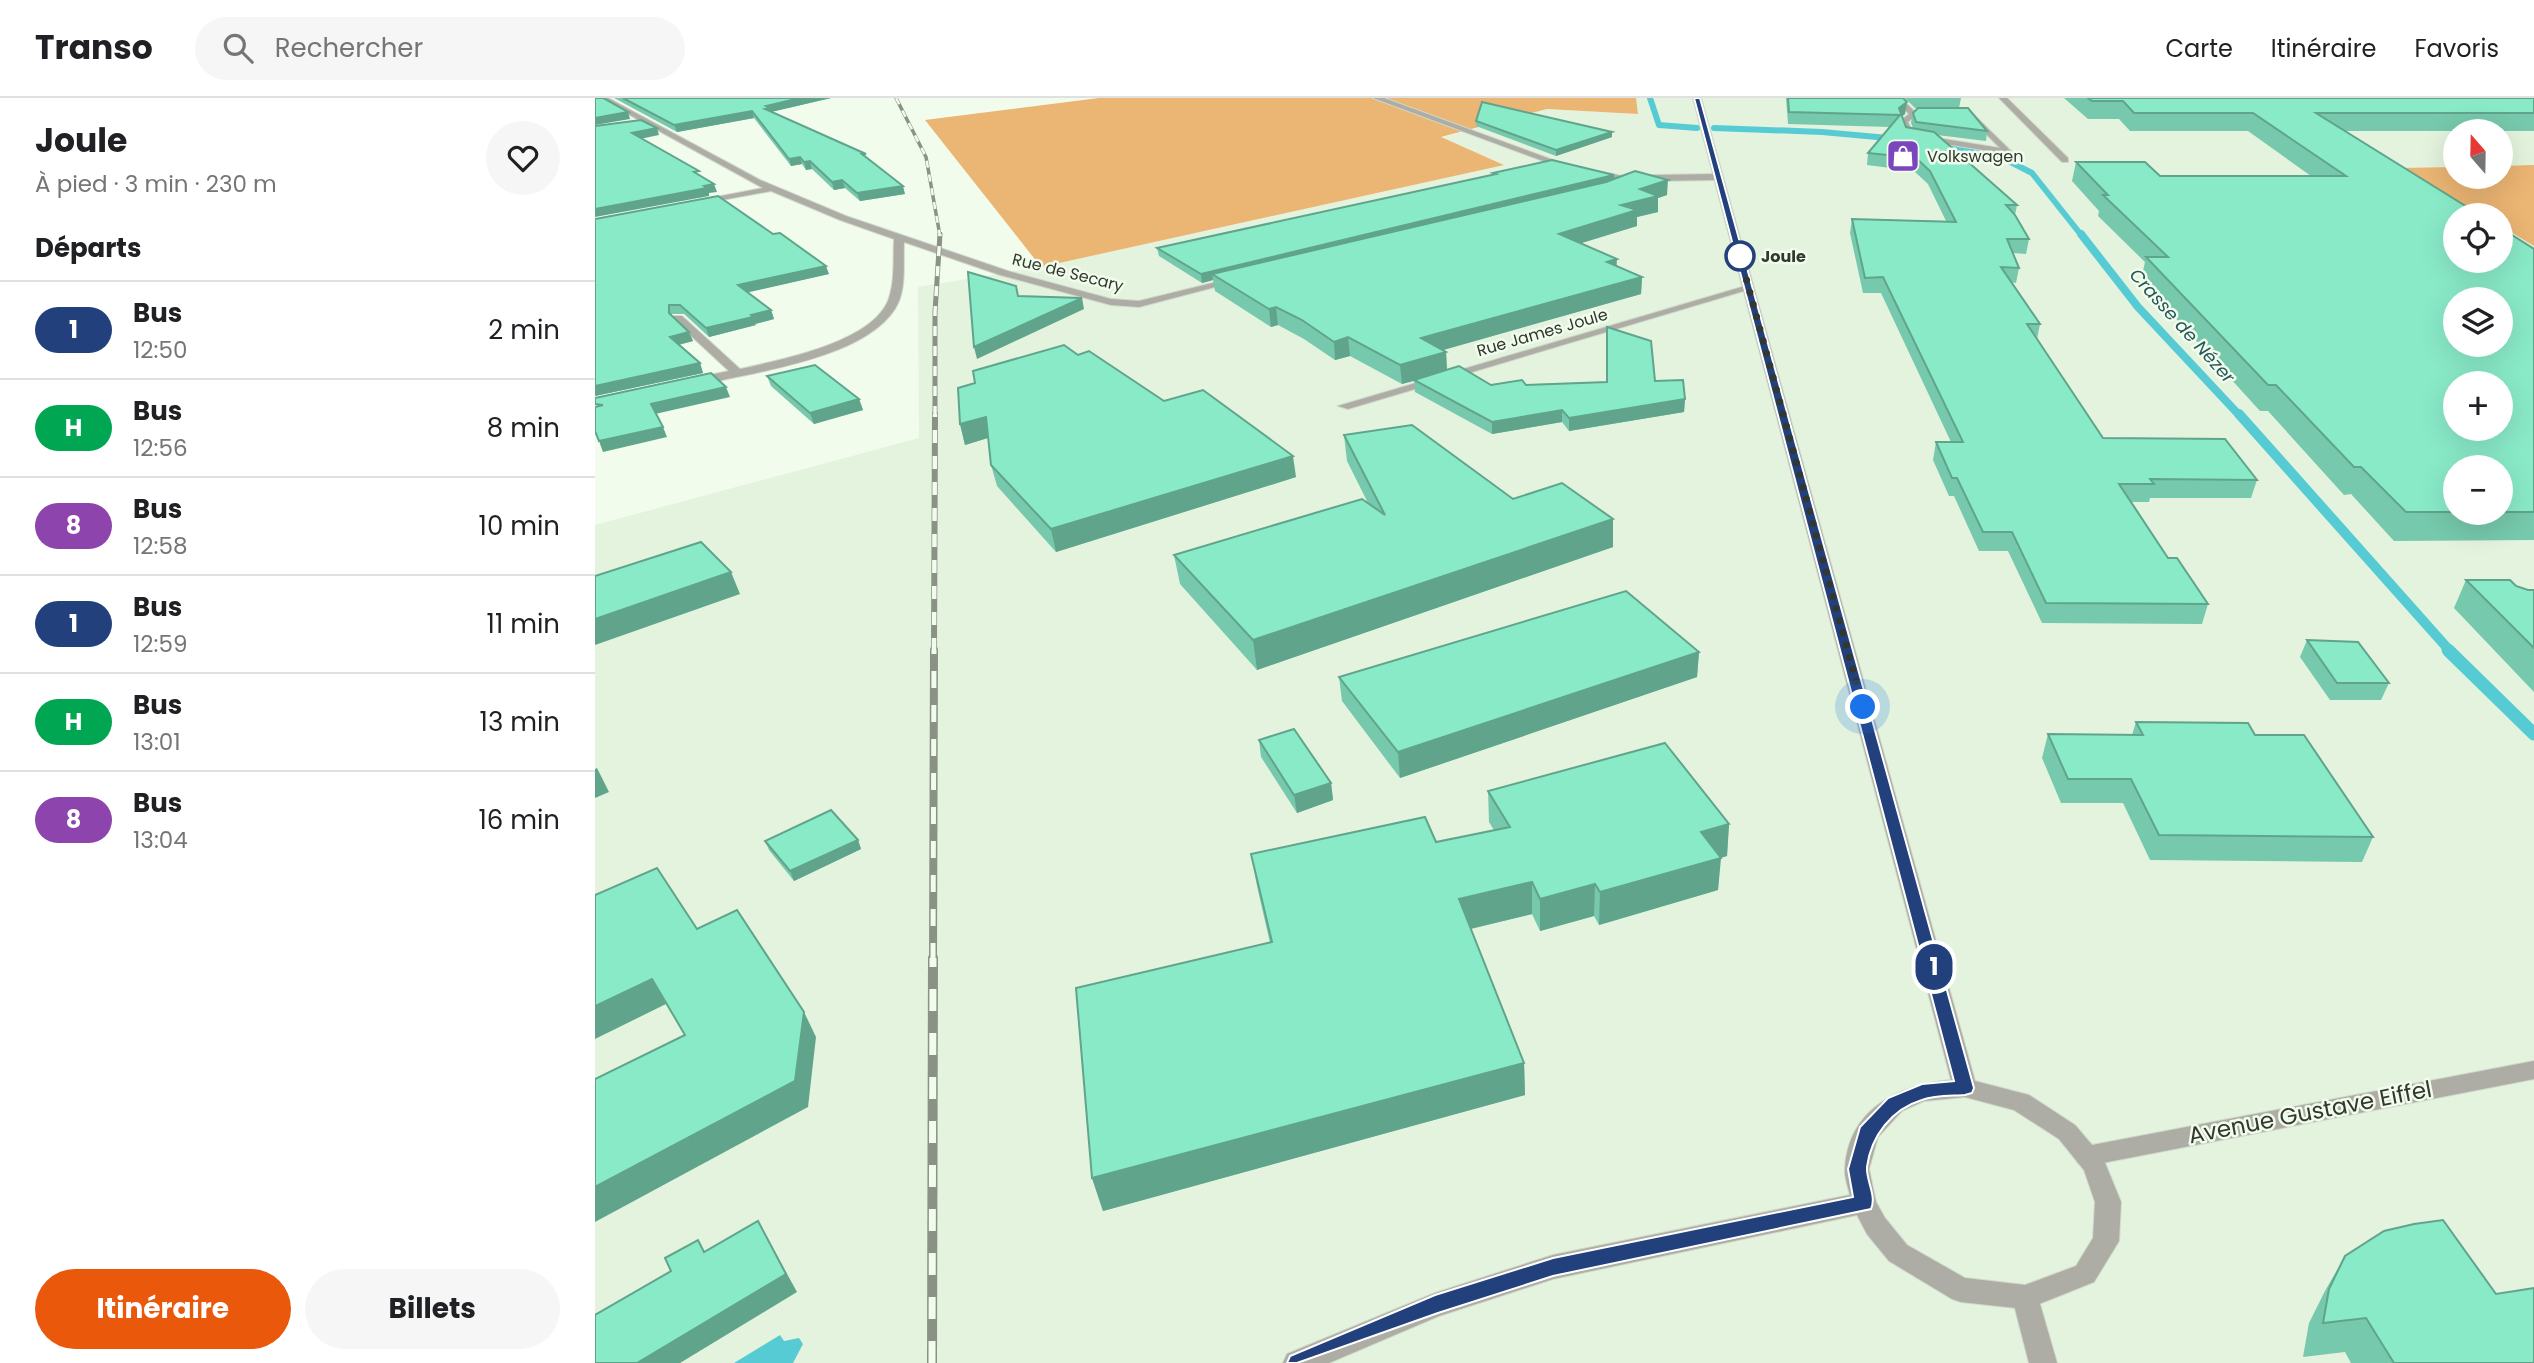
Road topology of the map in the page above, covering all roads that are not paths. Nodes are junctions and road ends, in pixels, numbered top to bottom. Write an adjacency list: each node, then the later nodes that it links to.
1 (603, 98): 9 (street, Rue de Secary)
2 (1377, 98): 13 (street)
3 (1697, 98): 12 (street)
4 (1896, 98): 6 (street)
5 (2003, 98): 11 (street)
6 (1912, 113): 7 (street); 8 (street)
7 (1947, 113)
8 (1958, 113)
9 (647, 121): 10 (street); 14 (street, Rue de Secary)
10 (634, 123)
11 (2065, 160)
12 (1718, 177): 13 (street); 19 (street)
13 (1632, 181): 15 (street)
14 (773, 188): 16 (street); 17 (street, Rue de Secary)
15 (1617, 188)
16 (691, 204)
17 (899, 238): 18 (street, Rue de Secary); 21 (street)
18 (1245, 278)
19 (1749, 288): 23 (street, Rue James Joule); 25 (street)
20 (678, 318): 21 (street)
21 (737, 372): 22 (street)
22 (683, 384)
23 (1344, 405)
24 (2534, 1070): 26 (street, Avenue Gustave Eiffel)
25 (1965, 1088): 26 (street); 27 (street)
26 (2087, 1156): 28 (street)
27 (1864, 1203): 28 (street); 29 (street)
28 (2025, 1297): 30 (street)
29 (1297, 1363)
30 (2043, 1363)

